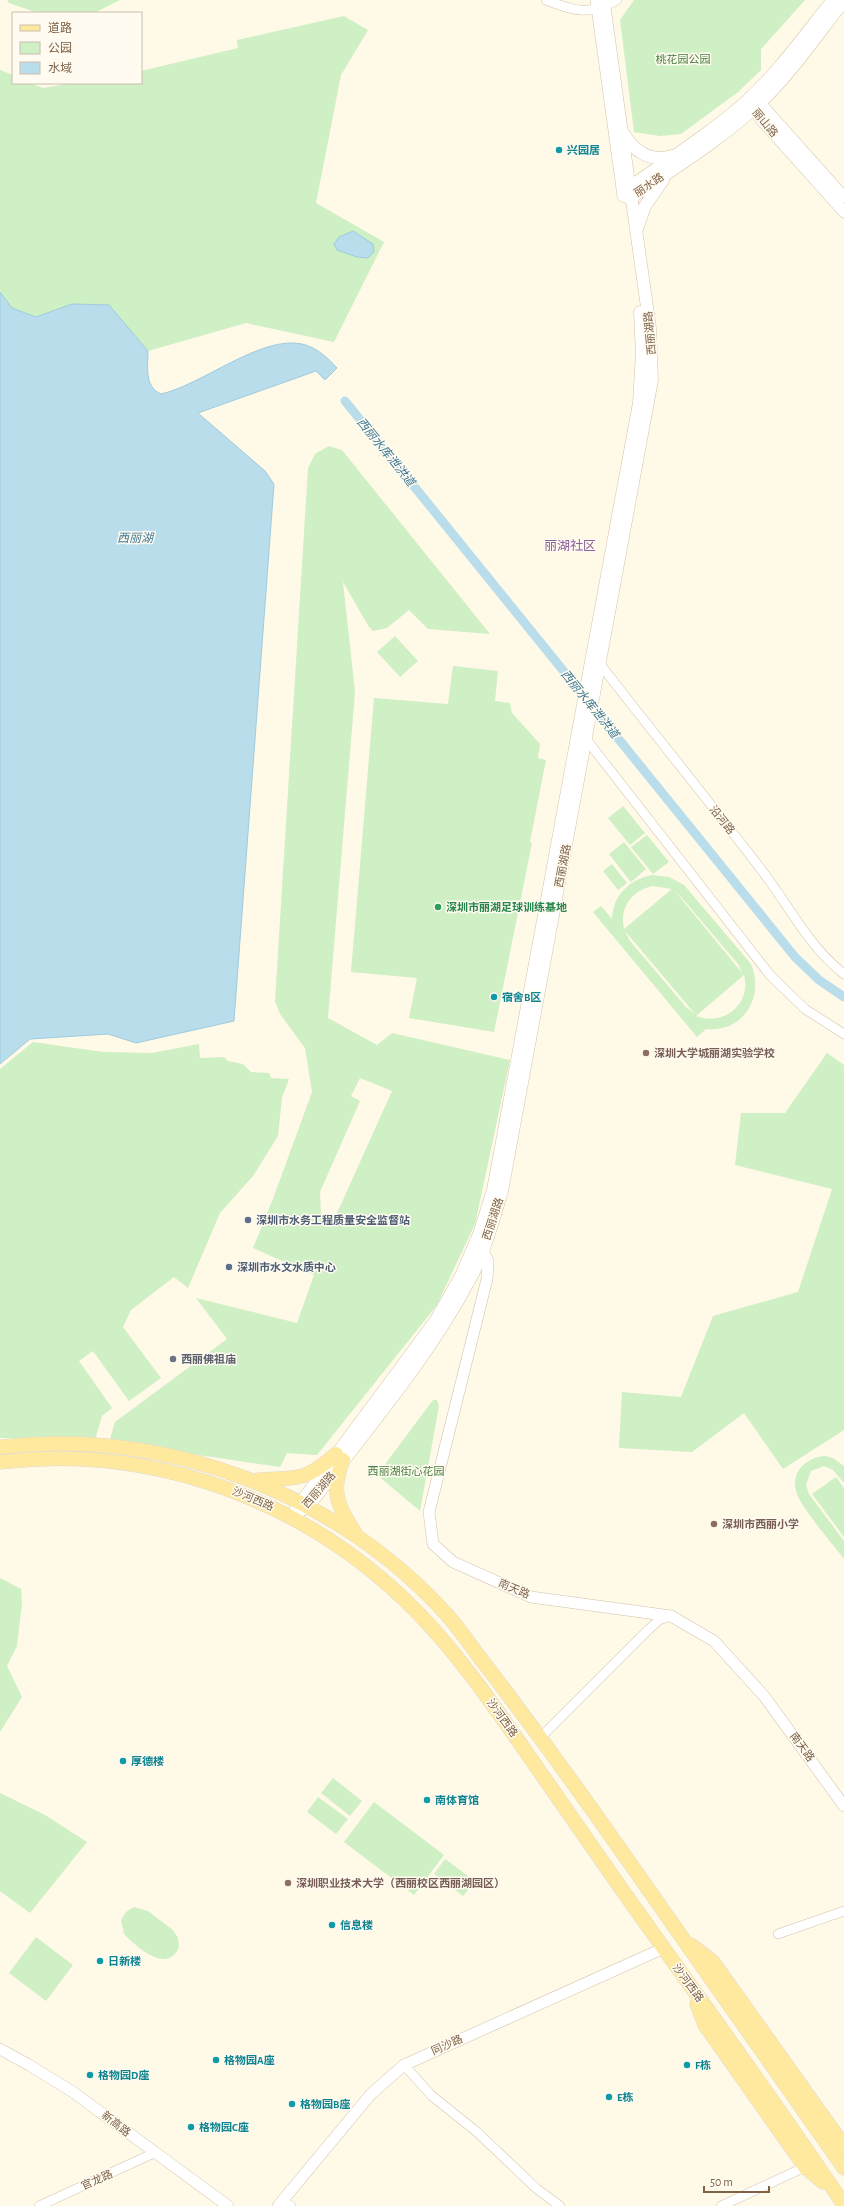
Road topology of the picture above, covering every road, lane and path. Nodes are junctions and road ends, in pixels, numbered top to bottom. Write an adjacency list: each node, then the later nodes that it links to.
1 (546, 0): 5 (street)
2 (617, 0): 5 (street)
3 (833, 0): 6 (main road, 丽水路)
4 (844, 1): 6 (main road, 丽水路)
5 (600, 3): 7 (street, 西丽湖路); 9 (street, 西丽湖路)
6 (753, 104): 8 (main road, 丽水路); 10 (street, 丽山路); 11 (street, 丽山路)
7 (623, 133): 8 (main road); 9 (street, 西丽湖路)
8 (676, 161): 9 (main road, 丽水路); 12 (main road)
9 (629, 193): 12 (main road, 西丽湖路); 13 (main road, 西丽湖路)
10 (844, 196)
11 (844, 212)
12 (637, 232): 13 (main road, 西丽湖路)
13 (595, 664): 14 (main road); 16 (street, 沿河路)
14 (587, 707): 15 (main road, 西丽湖路); 20 (main road, 西丽湖路)
15 (586, 739): 17 (street); 18 (main road, 西丽湖路)
16 (844, 974)
17 (844, 1034)
18 (483, 1250): 20 (main road, 西丽湖路); 26 (street, 南天路)
19 (0, 1446): 22 (main road, 沙河西路)
20 (339, 1457): 22 (main road); 23 (main road, 西丽湖路); 25 (main road)
21 (0, 1462): 24 (main road, 沙河西路)
22 (251, 1481): 23 (main road, 沙河西路)
23 (303, 1505): 24 (main road, 西丽湖路); 25 (main road, 沙河西路)
24 (292, 1517): 32 (main road, 沙河西路)
25 (358, 1537): 27 (main road, 沙河西路)
26 (671, 1616): 27 (street); 28 (street, 南天路)
27 (541, 1737): 31 (main road, 沙河西路)
28 (844, 1806)
29 (844, 1911): 30 (street)
30 (778, 1934)
31 (684, 1940): 36 (main road); 39 (main road, 沙河西路)
32 (664, 1948): 33 (main road, 沙河西路); 35 (street, 同沙路)
33 (689, 1983): 38 (main road); 40 (main road, 沙河西路)
34 (0, 2049): 37 (street, 新高路)
35 (404, 2065): 41 (street, 同沙路); 44 (street)
36 (844, 2146)
37 (154, 2154): 42 (street, 官龙路); 43 (street, 新高路)
38 (805, 2166): 40 (main road); 45 (street)
39 (844, 2168)
40 (841, 2200)
41 (284, 2204)
42 (39, 2206)
43 (228, 2206)
44 (560, 2206)
45 (721, 2206)

